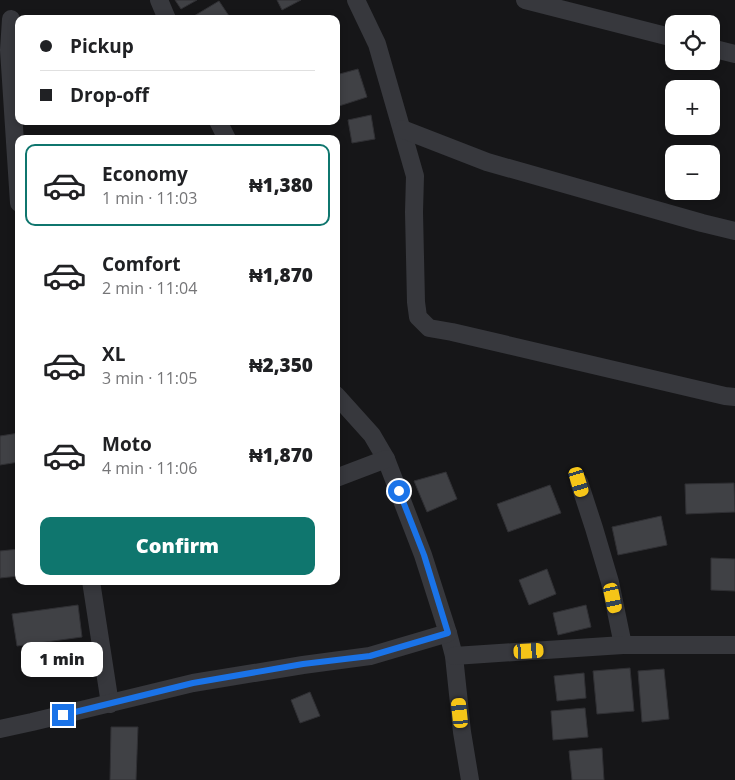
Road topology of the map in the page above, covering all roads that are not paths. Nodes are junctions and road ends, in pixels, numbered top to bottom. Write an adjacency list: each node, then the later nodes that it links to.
1 (159, 0): 4 (street)
2 (356, 0): 9 (street)
3 (525, 0): 6 (street)
4 (165, 15)
5 (10, 20): 10 (street)
6 (665, 36)
7 (720, 50): 8 (street)
8 (735, 54)
9 (402, 129): 11 (street); 12 (street)
10 (15, 142)
11 (735, 231)
12 (735, 397)
13 (340, 399): 14 (street)
14 (386, 459): 15 (street); 18 (street)
15 (340, 476)
16 (579, 482): 20 (street)
17 (92, 585): 22 (street)
18 (448, 633): 21 (street); 22 (street)
19 (735, 644): 20 (street)
20 (623, 645): 21 (street)
21 (454, 656): 24 (street)
22 (110, 704): 23 (street)
23 (0, 728)
24 (470, 780)

